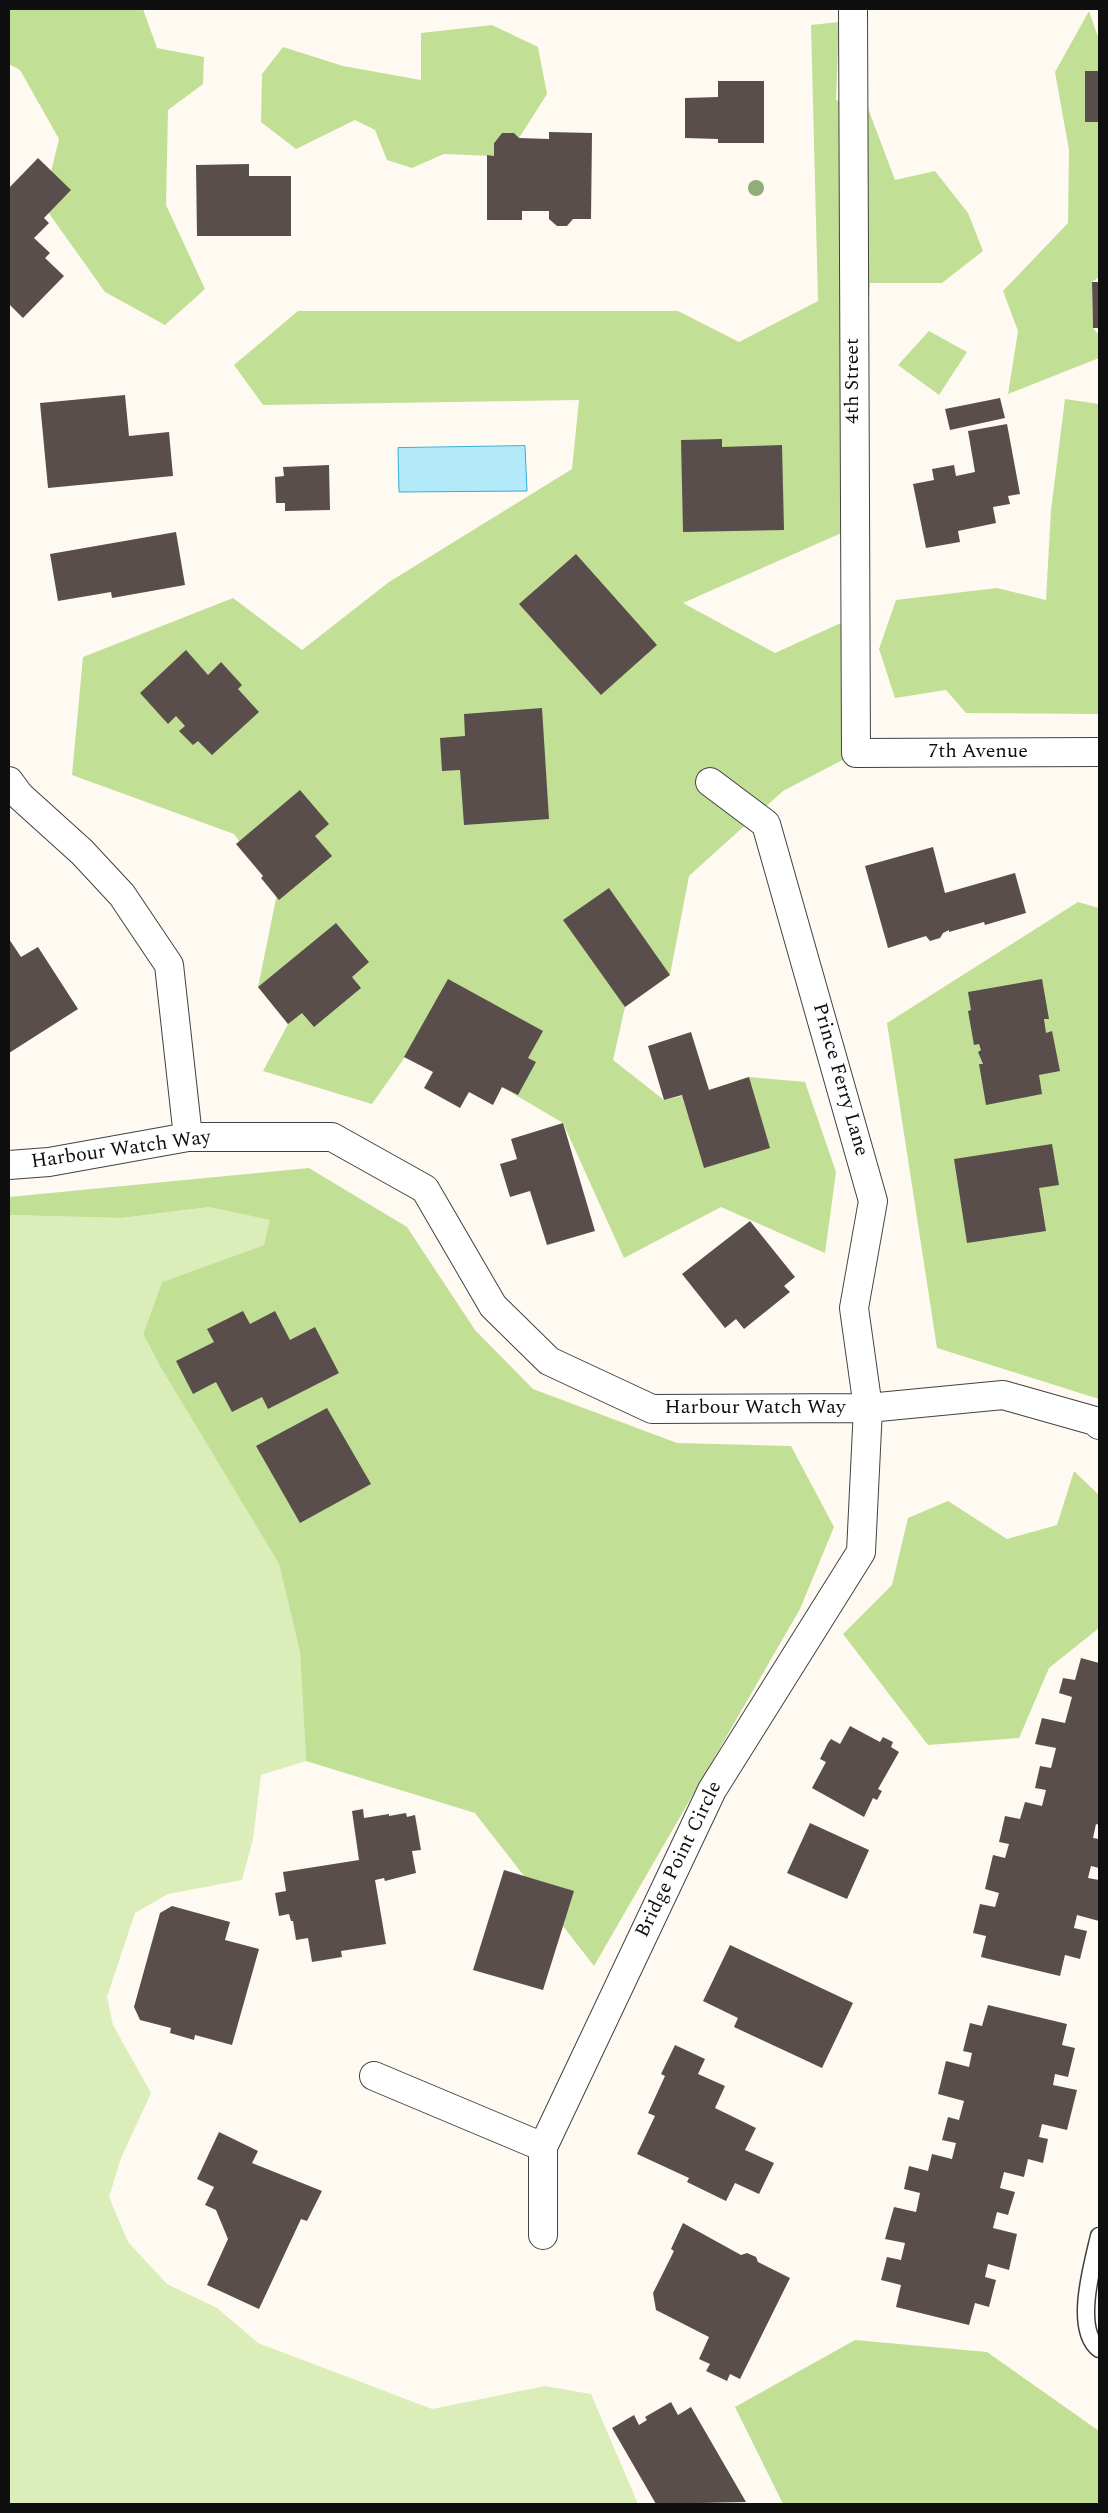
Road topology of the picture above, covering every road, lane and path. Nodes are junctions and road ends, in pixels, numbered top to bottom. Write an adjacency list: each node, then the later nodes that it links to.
1 (854, 9): 3 (street, 4th Street)
2 (1099, 752): 3 (street, 7th Avenue)
3 (856, 753)
4 (9, 781): 6 (street)
5 (710, 782): 8 (street, Prince Ferry Lane)
6 (188, 1137): 7 (street, Harbour Watch Way); 8 (street, Harbour Watch Way)
7 (9, 1165)
8 (868, 1408): 9 (street, Harbour Watch Way); 11 (street, Bridge Point Circle)
9 (1099, 1426)
10 (374, 2076): 11 (street)
11 (543, 2148): 12 (street)
12 (544, 2235)
13 (1099, 2236): 14 (lane)
14 (1099, 2349)

